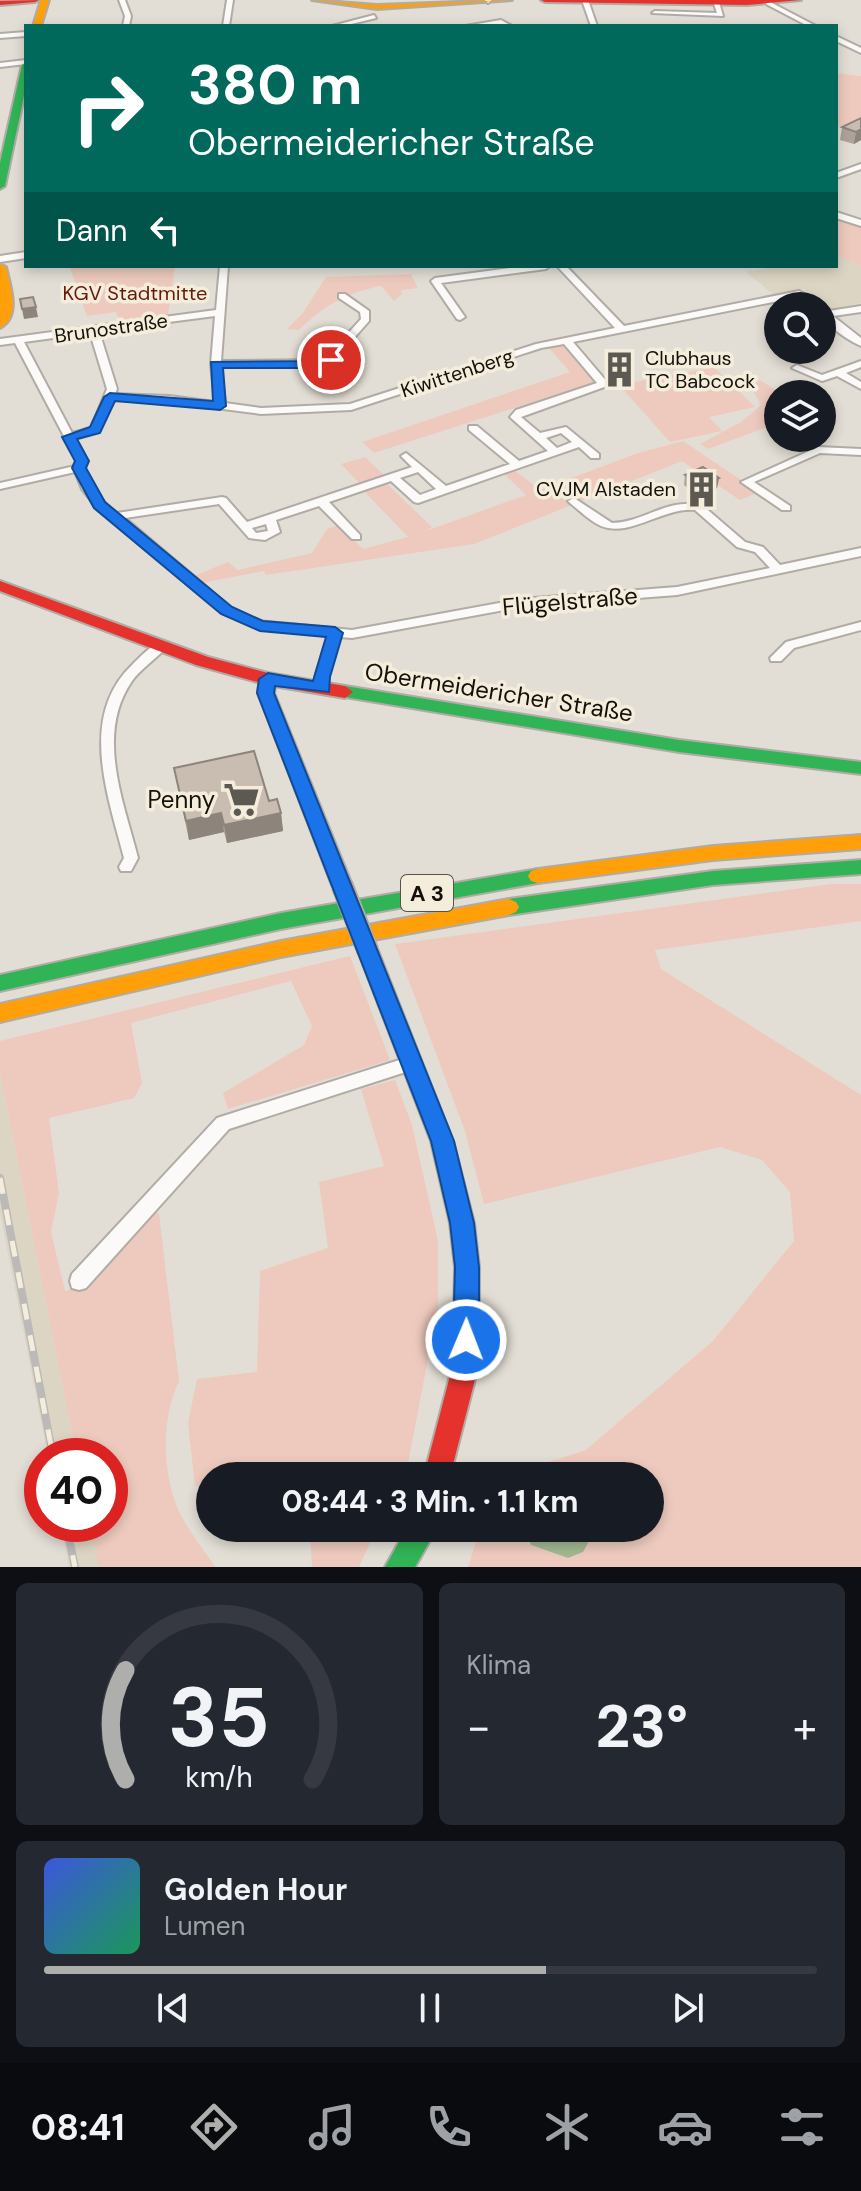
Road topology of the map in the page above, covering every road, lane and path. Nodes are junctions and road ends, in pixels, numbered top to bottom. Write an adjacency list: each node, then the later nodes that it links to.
1 (35, 0): 12 (main road)
2 (45, 0): 18 (main road)
3 (122, 0): 19 (street)
4 (230, 0): 20 (street)
5 (316, 0): 16 (main road)
6 (488, 0): 7 (main road); 13 (main road)
7 (508, 0)
8 (545, 0): 9 (main road)
9 (585, 0): 11 (main road); 24 (street)
10 (797, 0): 14 (main road)
11 (714, 2): 14 (main road); 15 (street)
12 (0, 3)
13 (402, 3): 16 (main road)
14 (768, 3): 17 (street)
15 (655, 13)
16 (374, 16): 21 (street)
17 (800, 23)
18 (38, 24)
19 (126, 24)
20 (226, 24)
21 (343, 24)
22 (485, 24): 23 (street)
23 (506, 24)
24 (593, 24)
25 (24, 34): 26 (street)
26 (0, 36)
27 (838, 39): 28 (street)
28 (861, 51)
29 (24, 64): 30 (street)
30 (0, 65)
31 (24, 73): 34 (main road)
32 (861, 166): 33 (street)
33 (838, 175)
34 (1, 177)
35 (861, 212): 37 (street)
36 (838, 216): 37 (street)
37 (847, 219): 38 (street)
38 (861, 223)
39 (24, 255): 40 (street)
40 (0, 259)
41 (0, 267): 51 (main road)
42 (224, 268): 49 (street)
43 (531, 268): 50 (street)
44 (563, 268): 53 (street)
45 (342, 296): 59 (street)
46 (764, 301): 53 (street, Kiwittenberg)
47 (861, 309): 48 (street)
48 (836, 310)
49 (221, 312): 54 (street, Brunostraße); 59 (street)
50 (460, 317)
51 (0, 324)
52 (836, 324): 58 (street)
53 (621, 329): 56 (street, Kiwittenberg)
54 (94, 330): 55 (street, Brunostraße); 64 (street)
55 (18, 340): 57 (street, Brunostraße); 67 (street, Flügelstraße)
56 (566, 340): 65 (street, Kiwittenberg); 68 (street)
57 (0, 342)
58 (860, 342)
59 (216, 364): 65 (street)
60 (861, 364): 62 (street)
61 (797, 368): 62 (street)
62 (839, 373): 63 (street)
63 (861, 386)
64 (110, 397): 65 (street, Kiwittenberg); 67 (street)
65 (220, 406)
66 (473, 428): 74 (street)
67 (69, 437): 75 (street, Flügelstraße)
68 (538, 437): 69 (street); 70 (street)
69 (580, 443): 70 (street); 73 (street)
70 (556, 452): 74 (street)
71 (861, 452): 82 (street)
72 (406, 456): 76 (street)
73 (595, 456)
74 (516, 464): 79 (street)
75 (79, 468): 78 (street); 83 (street, Flügelstraße)
76 (419, 468): 77 (street); 79 (street)
77 (393, 477): 79 (street); 81 (street)
78 (0, 486)
79 (444, 490)
80 (574, 501): 86 (street)
81 (322, 502): 83 (street); 84 (street)
82 (786, 508)
83 (116, 516): 89 (street, Flügelstraße)
84 (356, 537)
85 (861, 552): 86 (street, Flügelstraße)
86 (779, 571): 89 (street, Flügelstraße)
87 (0, 586): 90 (main road, Obermeidericher Straße)
88 (861, 626): 91 (street)
89 (335, 633): 93 (street)
90 (161, 646): 92 (main road, Obermeidericher Straße); 96 (street)
91 (776, 658)
92 (268, 679): 93 (main road, Obermeidericher Straße); 100 (main road, bridge)
93 (323, 688): 94 (main road, Obermeidericher Straße)
94 (861, 768)
95 (861, 842): 98 (main road, A 3)
96 (126, 867)
97 (861, 867): 99 (main road, A 3)
98 (0, 983)
99 (0, 1013)
100 (412, 1063): 101 (street); 102 (main road)
101 (79, 1281)
102 (441, 1462)
103 (414, 1542): 104 (main road)
104 (399, 1567)

